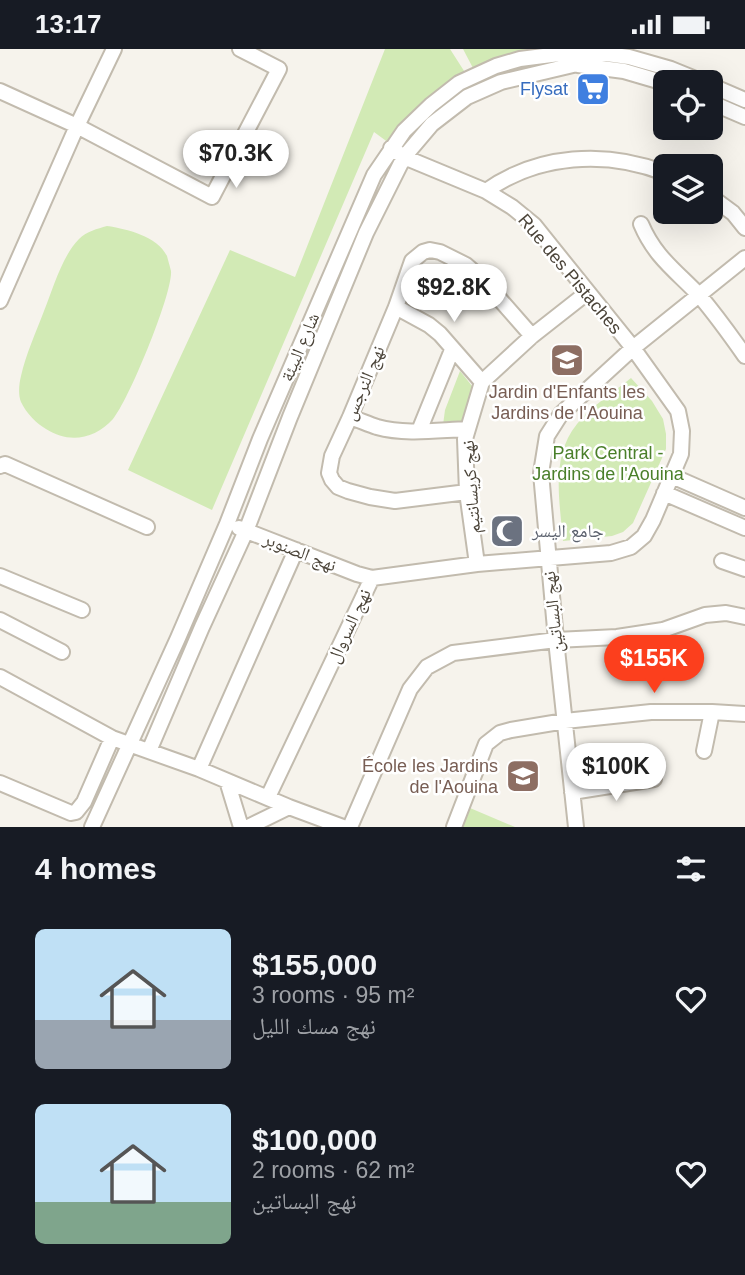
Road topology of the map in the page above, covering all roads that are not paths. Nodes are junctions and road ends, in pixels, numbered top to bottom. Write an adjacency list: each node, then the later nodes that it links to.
1 (114, 49): 11 (street)
2 (240, 49): 11 (street)
3 (577, 57): 4 (street, شارع البيئة); 5 (street, شارع البيئة); 12 (street, شارع البيئة); 13 (street, شارع البيئة)
4 (673, 70)
5 (653, 79)
6 (0, 91): 11 (street)
7 (723, 91): 8 (street)
8 (745, 100)
9 (723, 108): 10 (street)
10 (745, 117)
11 (77, 126): 22 (street)
12 (391, 148): 13 (street, Rue des Pistaches); 37 (street, شارع البيئة)
13 (404, 157): 15 (street, Rue des Pistaches); 40 (street, شارع البيئة)
14 (653, 169): 15 (street)
15 (486, 191): 20 (street, Rue des Pistaches)
16 (723, 206): 18 (street)
17 (640, 224): 21 (street)
18 (745, 228)
19 (745, 258): 21 (street, نهج البساتين)
20 (588, 292): 24 (street, نهج كريسانتيم); 25 (street, Rue des Pistaches)
21 (698, 295): 25 (street, نهج البساتين); 27 (street)
22 (0, 299)
23 (396, 307): 24 (street, نهج النرجس); 26 (street); 29 (street, نهج النرجس)
24 (532, 336): 28 (street, نهج كريسانتيم)
25 (633, 348): 33 (street, Rue des Pistaches); 42 (street, نهج البساتين)
26 (453, 350): 28 (street); 31 (street)
27 (745, 356)
28 (482, 382): 30 (street, نهج كريسانتيم)
29 (350, 417): 31 (street); 34 (street, نهج النرجس)
30 (467, 429): 31 (street); 34 (street, نهج كريسانتيم)
31 (419, 432)
32 (0, 466): 38 (street)
33 (671, 476): 35 (street, Rue des Pistaches); 36 (street)
34 (467, 492): 44 (street, نهج كريسانتيم)
35 (664, 493): 39 (street); 42 (street, نهج السروال)
36 (745, 508)
37 (227, 524): 40 (street, نهج الصنوبر); 58 (street, شارع البيئة)
38 (147, 527)
39 (745, 528)
40 (246, 531): 41 (street, نهج الصنوبر); 59 (street, شارع البيئة)
41 (296, 550): 47 (street, نهج الصنوبر); 61 (street)
42 (548, 558): 44 (street, نهج السروال); 51 (street, نهج البساتين)
43 (722, 561): 45 (street)
44 (477, 564): 47 (street, نهج السروال)
45 (745, 569)
46 (0, 576): 48 (street)
47 (372, 578): 66 (street, نهج السروال)
48 (82, 610)
49 (745, 617): 51 (street)
50 (0, 620): 52 (street)
51 (556, 640): 56 (street, نهج البساتين); 72 (street)
52 (62, 652)
53 (0, 677): 57 (street)
54 (712, 712): 55 (street); 56 (street); 60 (street)
55 (745, 714)
56 (565, 722): 65 (street, نهج البساتين); 73 (street)
57 (112, 738): 58 (street); 64 (street)
58 (129, 745): 59 (street); 68 (street, شارع البيئة)
59 (149, 751): 61 (street)
60 (704, 751)
61 (199, 769): 63 (street)
62 (654, 779): 65 (street)
63 (227, 781): 66 (street); 69 (street)
64 (1, 787)
65 (572, 792): 74 (street, نهج البساتين)
66 (268, 797): 67 (street)
67 (289, 807): 70 (street); 71 (street)
68 (94, 826)
69 (241, 827)
70 (248, 827)
71 (343, 827)
72 (350, 827)
73 (454, 827)
74 (576, 827)

